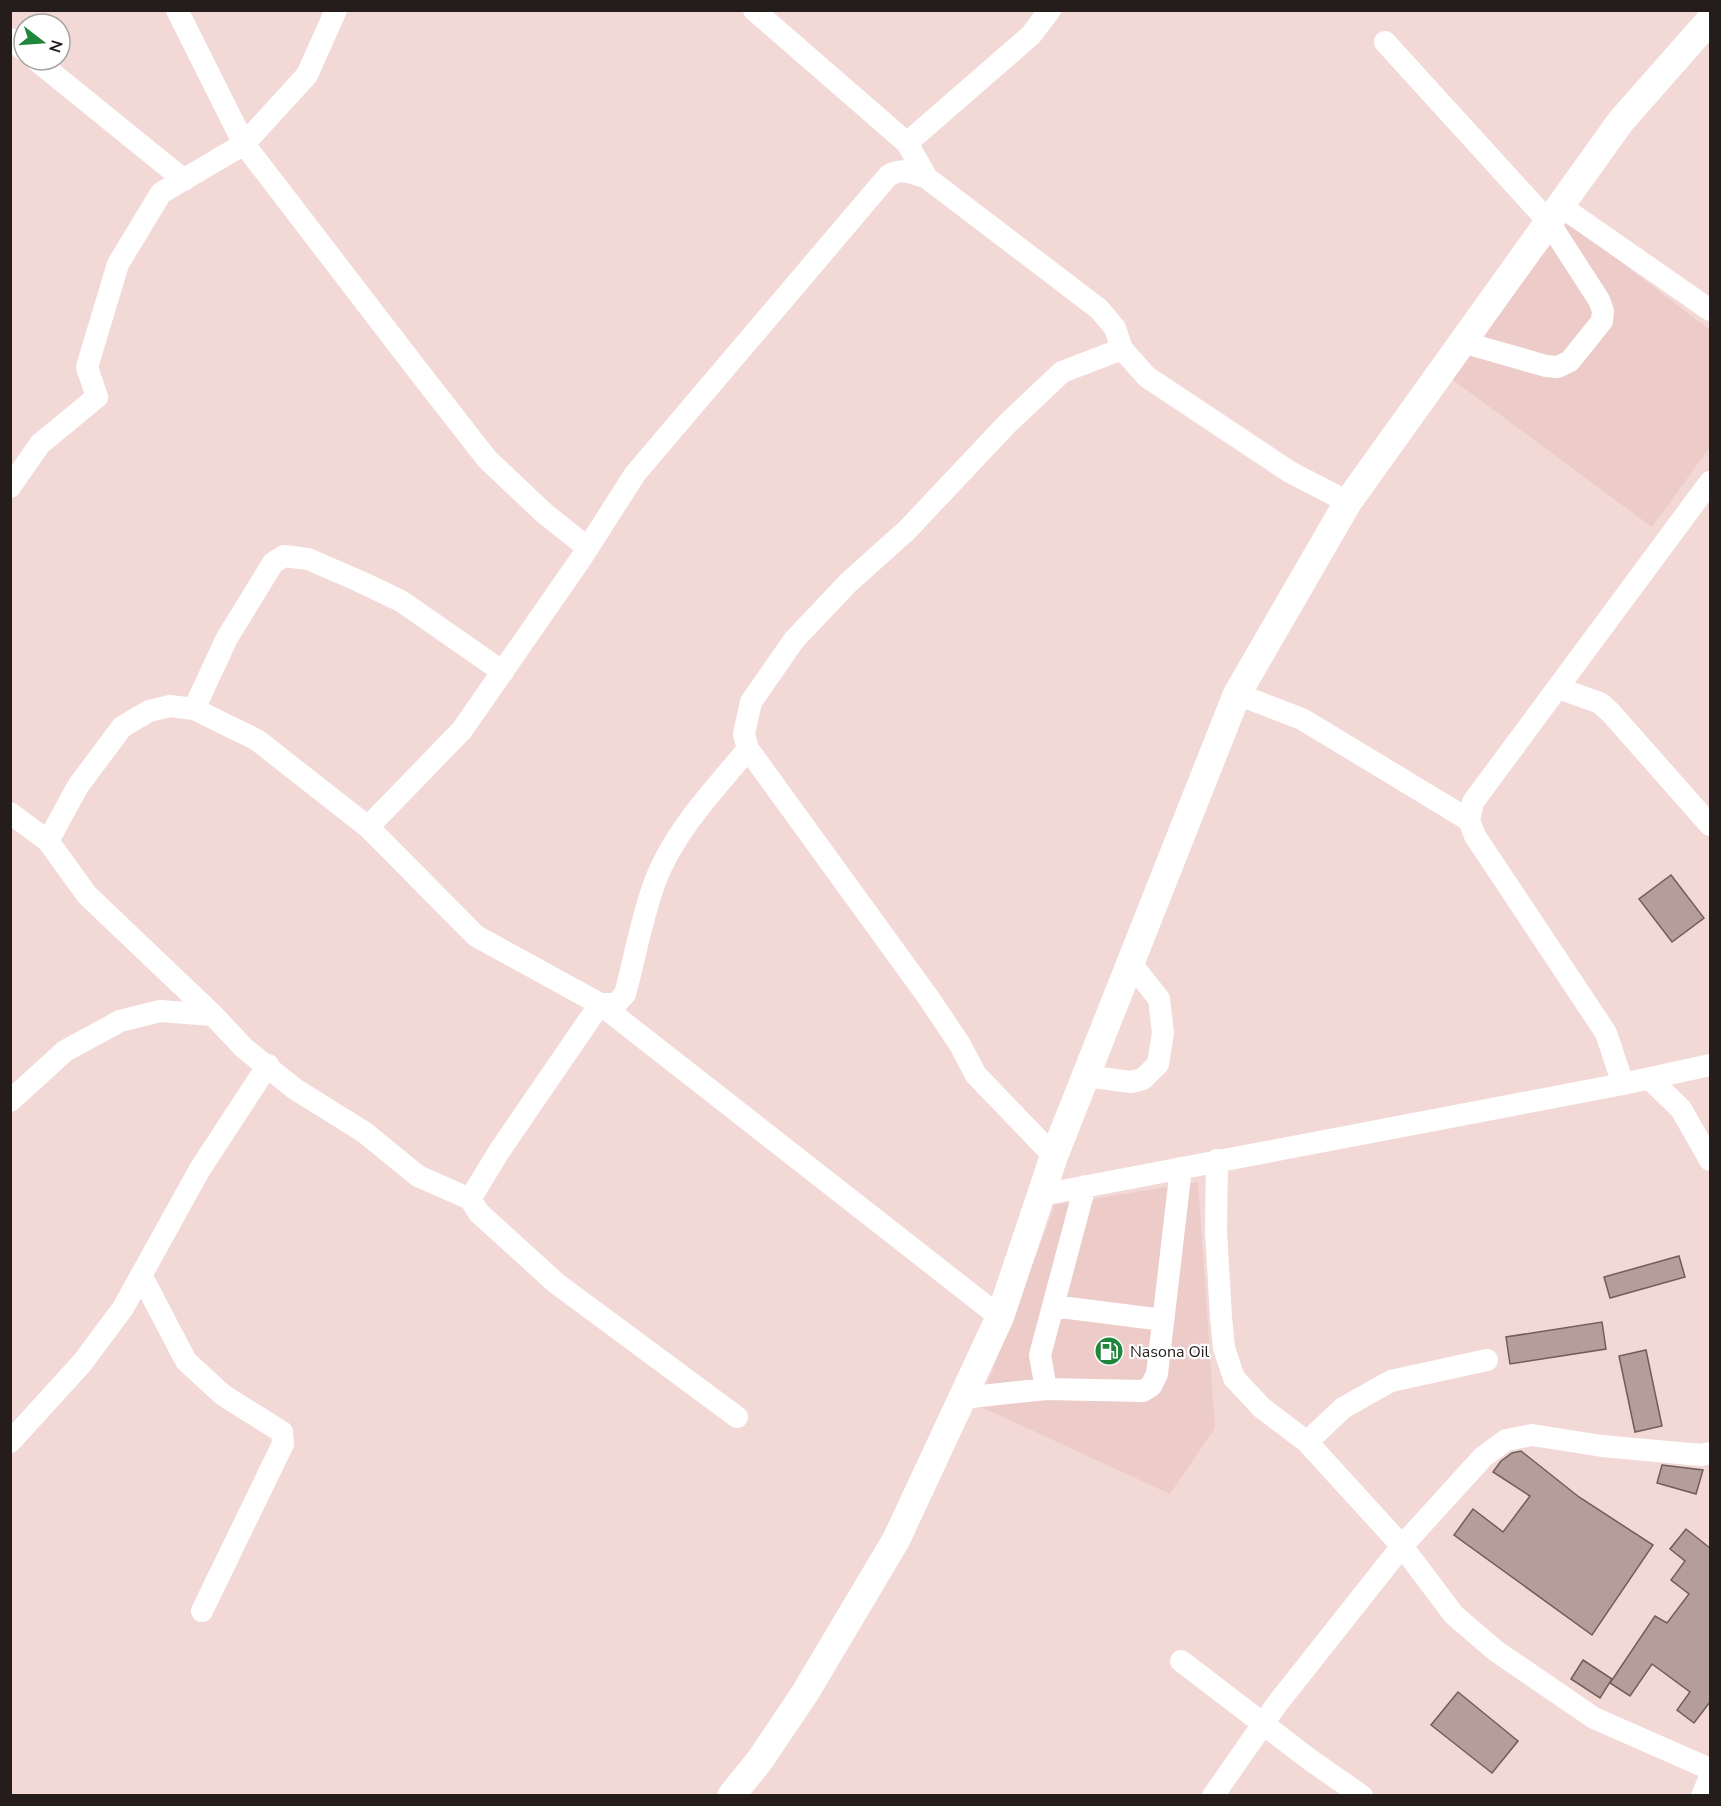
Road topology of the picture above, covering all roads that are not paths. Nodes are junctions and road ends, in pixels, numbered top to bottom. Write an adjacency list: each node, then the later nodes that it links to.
1 (177, 10): 9 (street)
2 (336, 10): 9 (street)
3 (754, 10): 8 (street)
4 (1050, 10): 8 (street)
5 (1710, 20): 12 (main road)
6 (1385, 42): 12 (street)
7 (51, 72): 11 (street)
8 (907, 143): 10 (street)
9 (244, 144): 11 (street); 20 (street)
10 (927, 178): 15 (street); 20 (street)
11 (184, 180): 17 (street)
12 (1553, 213): 13 (street); 14 (main road); 14 (street)
13 (1710, 310)
14 (1462, 342): 18 (main road)
15 (1122, 349): 18 (street); 25 (street)
16 (1710, 482): 19 (street)
17 (10, 487)
18 (1348, 502): 23 (main road)
19 (1703, 509): 22 (street)
20 (588, 548): 21 (street)
21 (503, 672): 24 (street); 29 (street)
22 (1558, 688): 27 (street); 28 (street)
23 (1237, 694): 27 (street); 31 (main road)
24 (194, 710): 29 (street); 30 (street)
25 (748, 749): 32 (street); 40 (street)
26 (10, 813): 30 (street)
27 (1469, 820): 38 (street)
28 (1710, 825)
29 (368, 827): 32 (street)
30 (48, 841): 33 (street)
31 (1130, 962): 36 (main road); 36 (street)
32 (600, 1004): 46 (street); 49 (street)
33 (213, 1015): 34 (street); 39 (street)
34 (268, 1065): 46 (street); 47 (street)
35 (1710, 1065): 37 (street)
36 (1085, 1076): 40 (main road)
37 (1650, 1079): 38 (street); 42 (street)
38 (1623, 1084): 41 (street)
39 (10, 1101)
40 (1054, 1156): 45 (main road)
41 (1217, 1160): 43 (street); 56 (street)
42 (1710, 1160)
43 (1181, 1167): 44 (street); 50 (street)
44 (1085, 1186): 45 (street); 48 (street)
45 (1041, 1195): 49 (main road)
46 (470, 1199): 54 (street)
47 (141, 1275): 55 (street); 59 (street)
48 (1053, 1306): 50 (street); 52 (street)
49 (1000, 1317): 53 (main road)
50 (1163, 1320): 52 (street)
51 (1487, 1360): 56 (street)
52 (1046, 1389): 53 (street)
53 (962, 1398): 64 (main road)
54 (737, 1417)
55 (10, 1442)
56 (1307, 1442): 58 (street)
57 (1710, 1453): 58 (street)
58 (1402, 1546): 61 (street); 62 (street)
59 (202, 1611)
60 (1181, 1661): 61 (street)
61 (1263, 1724): 65 (street); 66 (street)
62 (1710, 1769)
63 (1710, 1778): 67 (street)
64 (731, 1796)
65 (1213, 1796)
66 (1362, 1796)
67 (1702, 1796)

